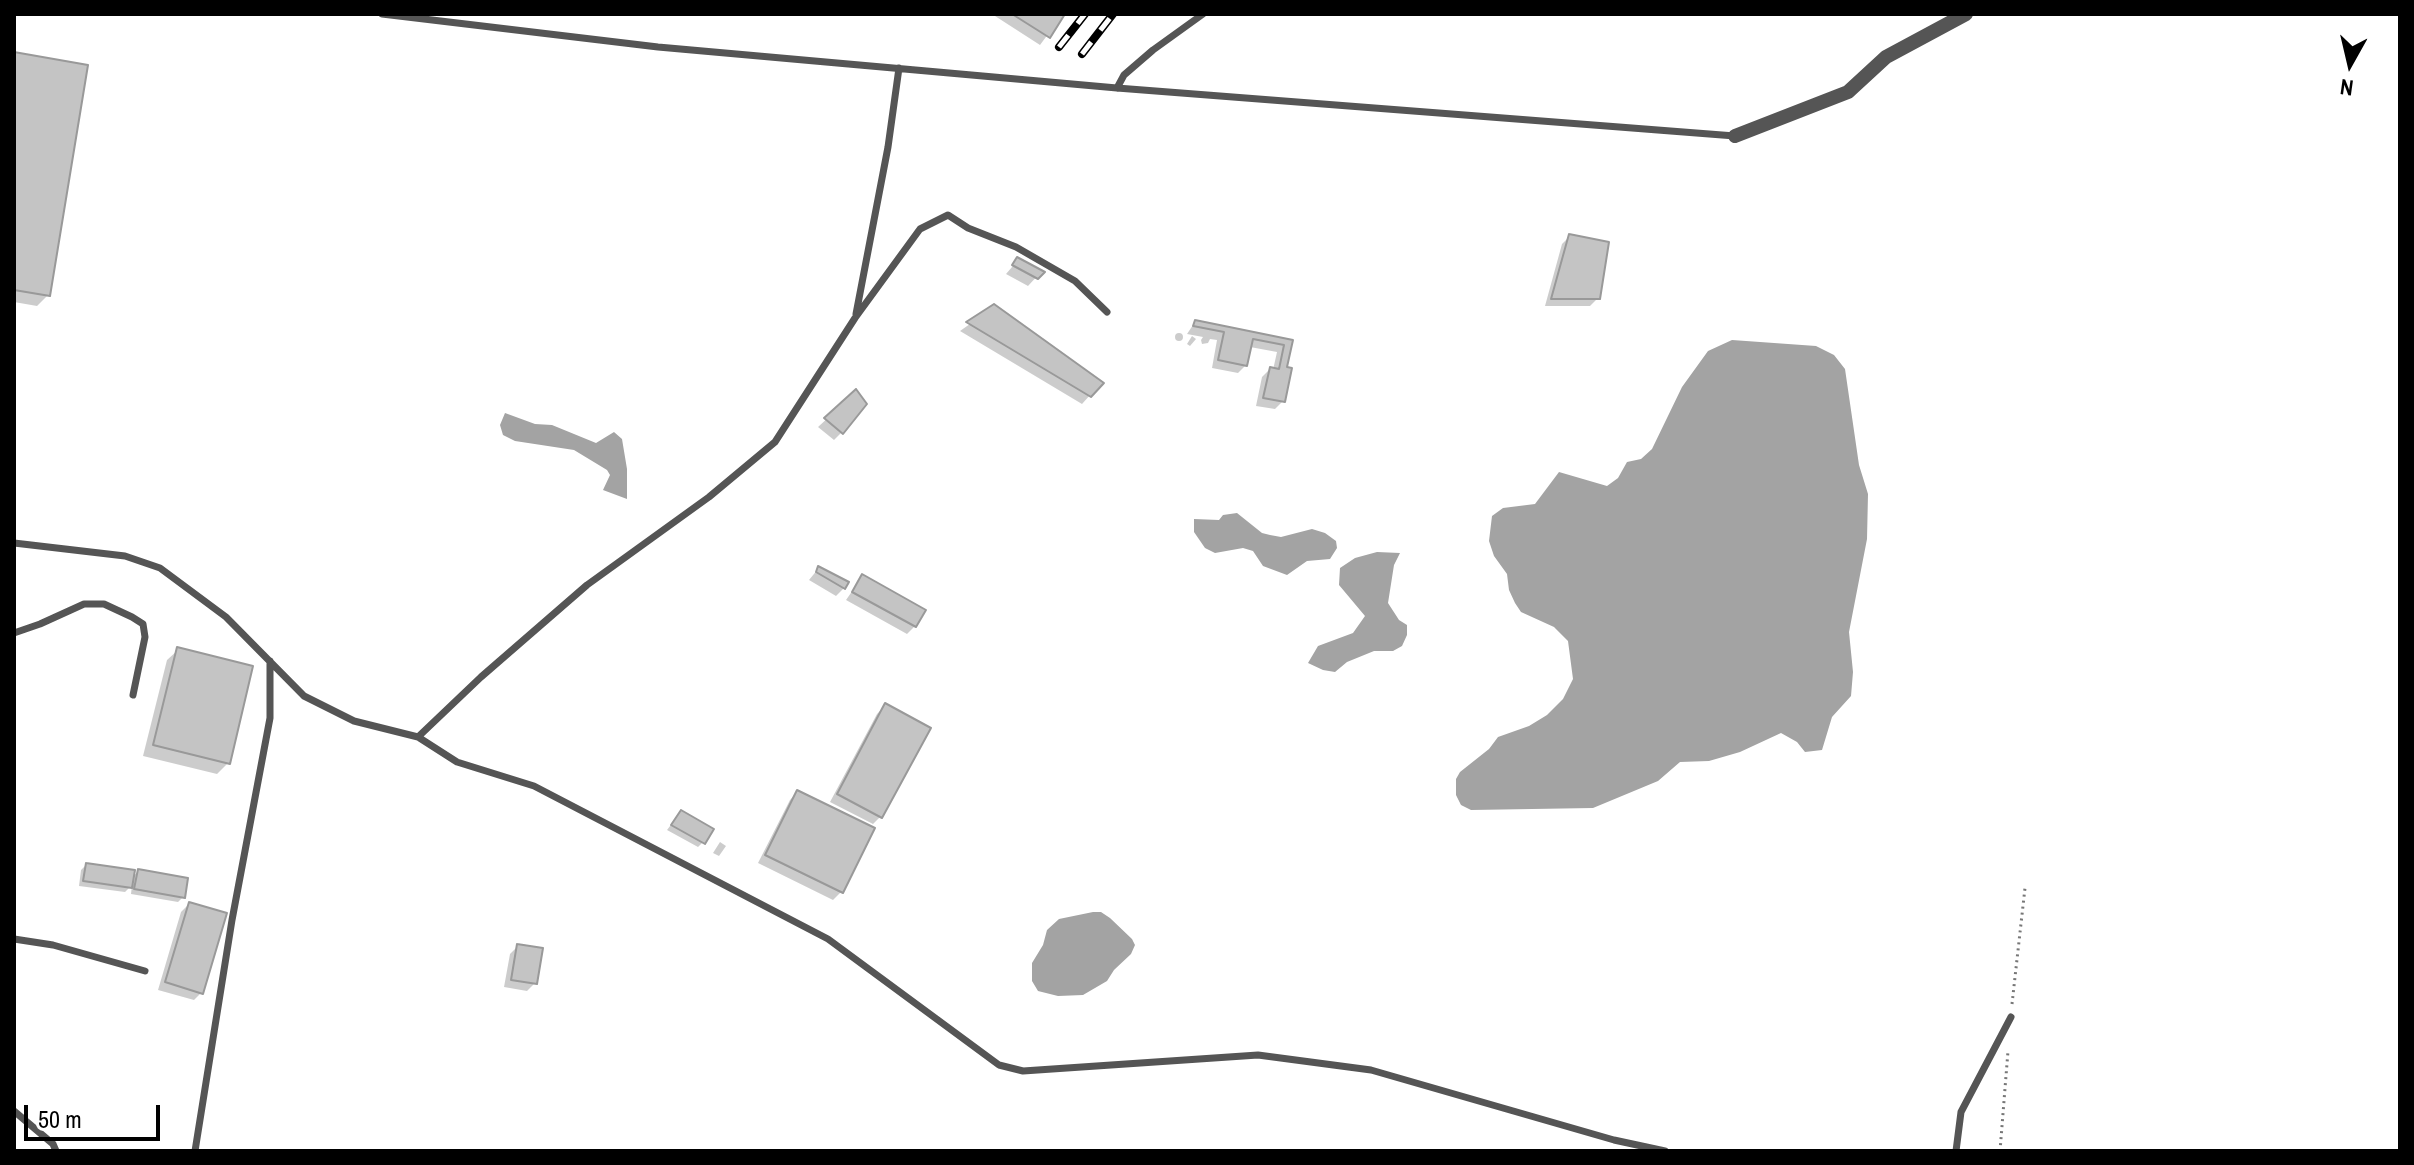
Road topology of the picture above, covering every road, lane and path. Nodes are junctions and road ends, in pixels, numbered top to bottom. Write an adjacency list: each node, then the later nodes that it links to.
1 (382, 14): 4 (lane)
2 (1203, 14): 5 (lane)
3 (1966, 14): 6 (street)
4 (899, 68): 5 (lane); 8 (lane)
5 (1117, 88): 6 (lane)
6 (1735, 136)
7 (1107, 312): 8 (lane)
8 (855, 318): 13 (lane)
9 (14, 543): 11 (lane)
10 (14, 633): 12 (lane)
11 (270, 661): 13 (lane); 21 (lane)
12 (133, 695)
13 (418, 737): 22 (lane)
14 (2025, 888): 17 (path)
15 (14, 939): 16 (lane)
16 (145, 971)
17 (2011, 1017): 23 (lane)
18 (2008, 1047): 24 (path)
19 (14, 1111): 20 (lane)
20 (56, 1151)
21 (195, 1151)
22 (1665, 1151)
23 (1956, 1151)
24 (2000, 1151)

